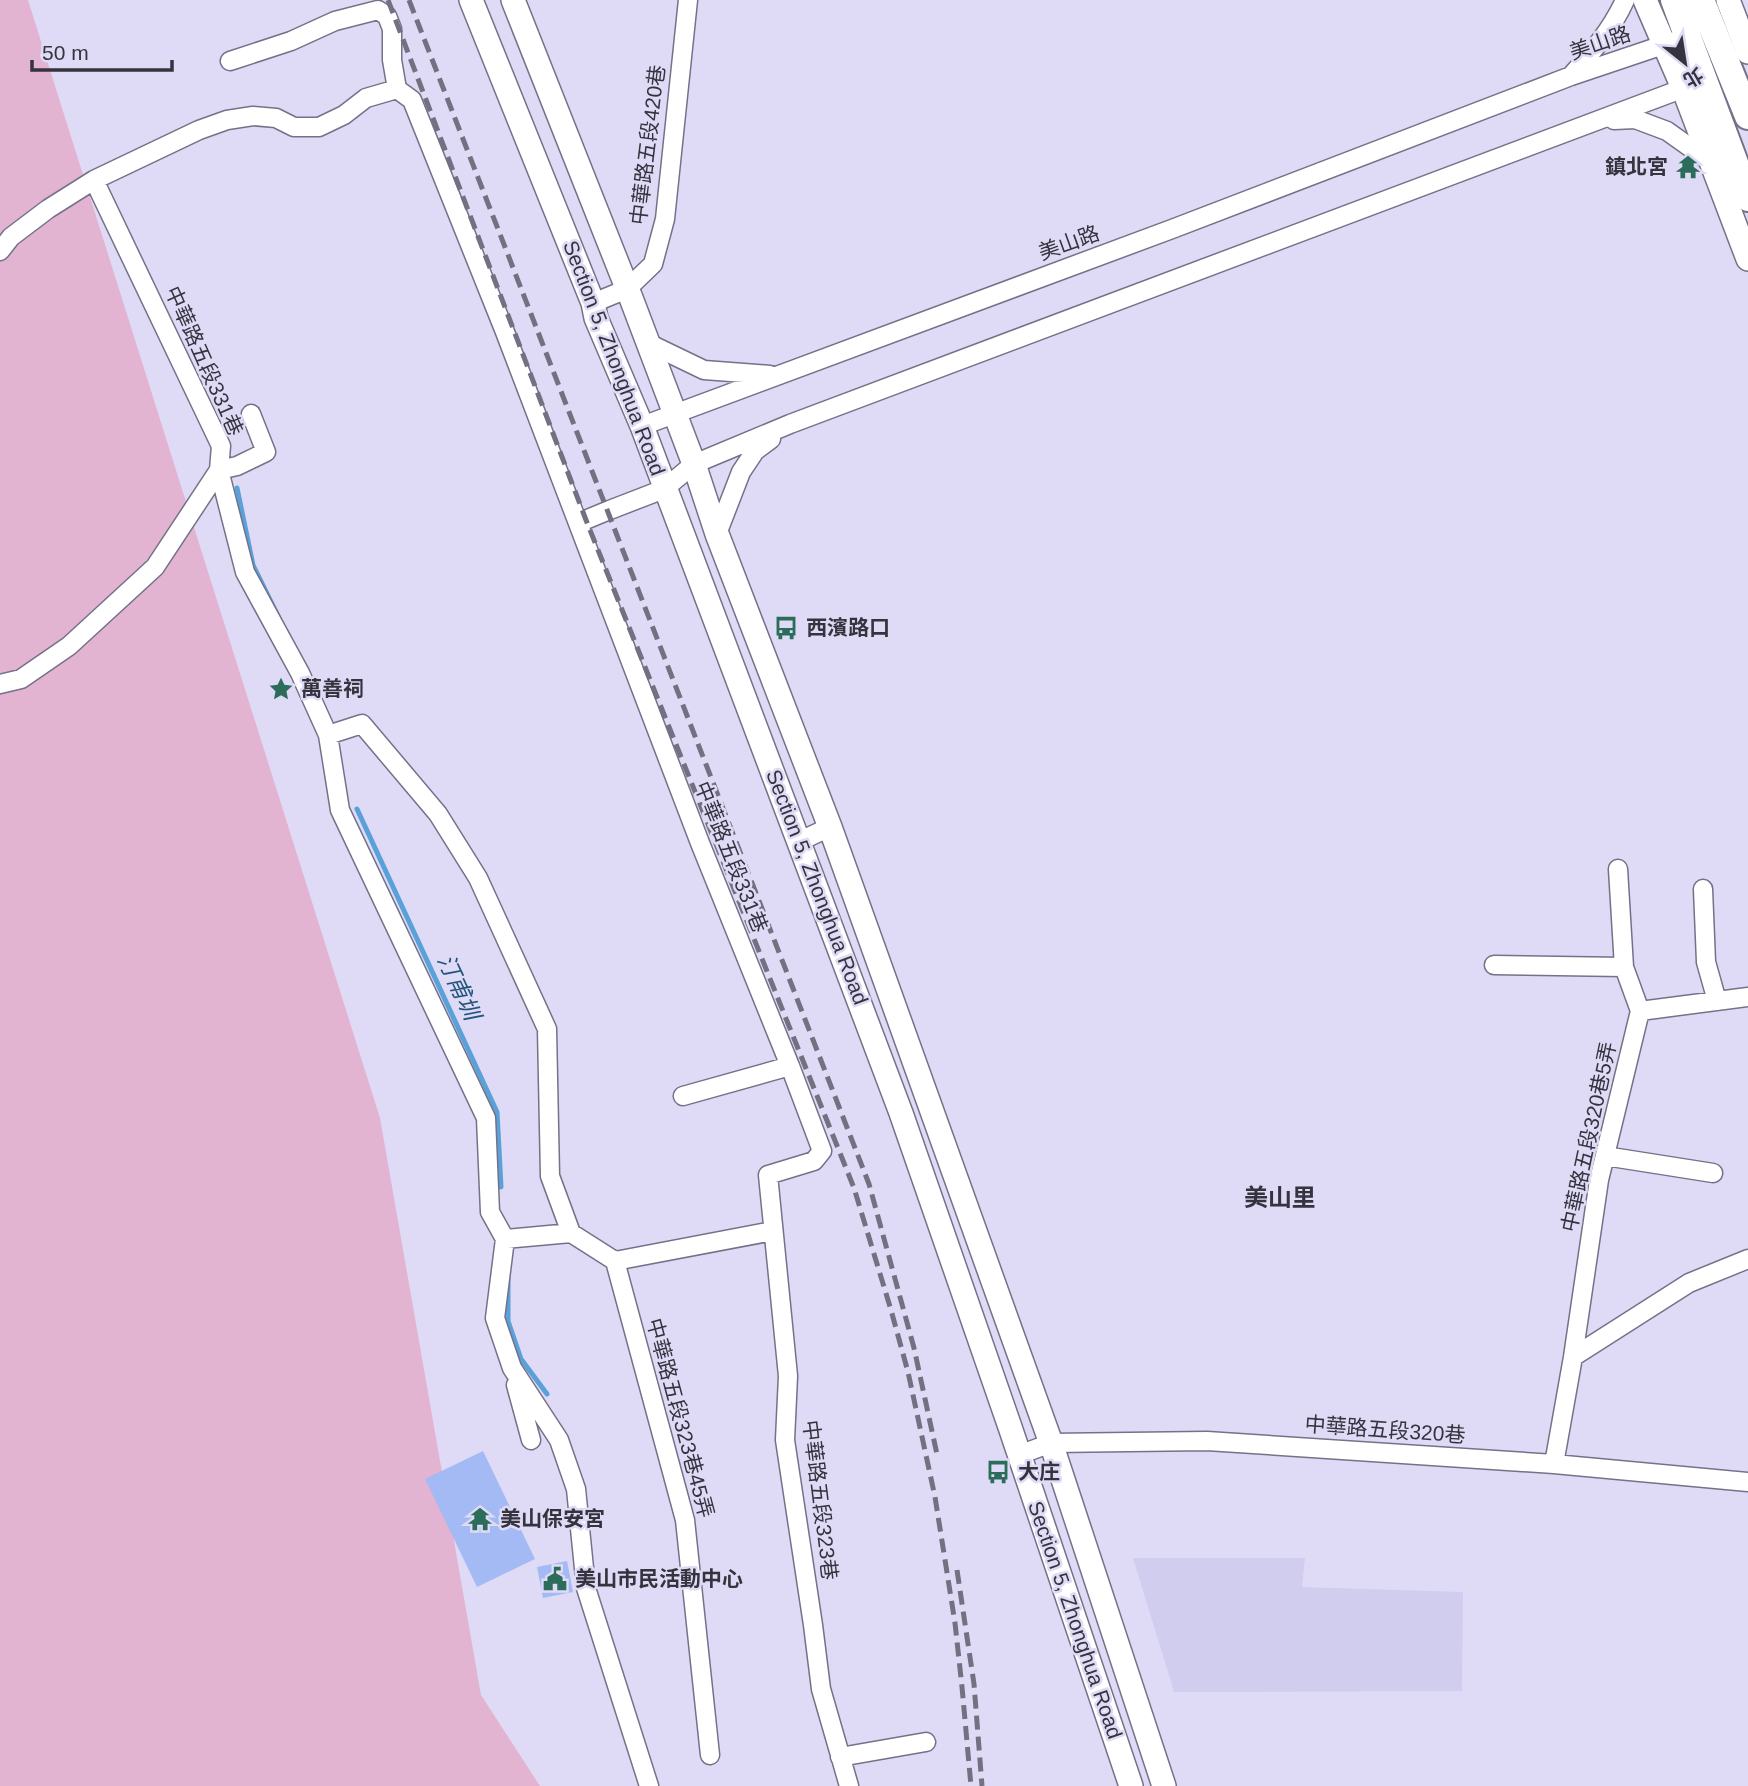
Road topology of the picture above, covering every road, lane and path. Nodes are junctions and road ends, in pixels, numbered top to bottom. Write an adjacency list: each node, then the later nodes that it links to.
1 (471, 0): 23 (main road, Section 5, Zhonghua Road)
2 (513, 0): 22 (main road, Section 5, Zhonghua Road)
3 (688, 0): 22 (street, 中華路五段420巷)
4 (1625, 0): 12 (street)
5 (1645, 0): 9 (main road)
6 (1674, 0): 9 (highway)
7 (1701, 0): 9 (highway)
8 (1728, 0): 10 (main road)
9 (1687, 36): 10 (highway); 12 (street, 美山路); 13 (highway)
10 (1740, 54): 13 (street); 15 (highway)
11 (229, 61): 14 (street)
12 (1571, 76): 25 (street, 美山路)
13 (1693, 84): 16 (street); 17 (main road); 19 (highway)
14 (397, 89): 18 (street); 33 (street, 中華路五段331巷)
15 (1748, 116)
16 (1596, 121): 17 (street); 28 (street)
17 (1712, 163): 21 (main road)
18 (93, 180): 20 (street); 31 (street, 中華路五段331巷)
19 (1748, 198)
20 (0, 251)
21 (1748, 259)
22 (627, 289): 23 (street, 中華路五段420巷); 24 (main road, Section 5, Zhonghua Road)
23 (593, 303): 29 (main road, Section 5, Zhonghua Road)
24 (648, 343): 25 (street); 27 (main road, Section 5, Zhonghua Road)
25 (777, 375): 27 (street, 美山路)
26 (251, 414): 31 (street)
27 (675, 414): 29 (street, 美山路); 30 (main road, Section 5, Zhonghua Road)
28 (790, 424): 30 (street); 34 (street)
29 (642, 426): 32 (main road, Section 5, Zhonghua Road)
30 (694, 464): 32 (street); 34 (main road, Section 5, Zhonghua Road)
31 (219, 470): 35 (street, 中華路五段331巷); 36 (street)
32 (664, 489): 33 (street); 38 (main road, Section 5, Zhonghua Road)
33 (578, 523): 46 (street, 中華路五段331巷)
34 (717, 534): 37 (main road, Section 5, Zhonghua Road)
35 (0, 684)
36 (328, 736): 52 (street); 53 (street)
37 (830, 827): 38 (street); 59 (main road, Section 5, Zhonghua Road)
38 (800, 841): 60 (main road, Section 5, Zhonghua Road)
39 (1618, 869): 42 (street)
40 (1703, 889): 44 (street)
41 (1494, 965): 42 (street)
42 (1624, 967): 45 (street)
43 (1748, 997): 44 (street)
44 (1717, 1001): 45 (street)
45 (1640, 1011): 48 (street, 中華路五段320巷5弄)
46 (790, 1066): 47 (street); 50 (street, 中華路五段331巷)
47 (682, 1096)
48 (1605, 1156): 49 (street); 56 (street, 中華路五段320巷5弄)
49 (1713, 1173)
50 (768, 1175): 51 (street, 中華路五段323巷)
51 (773, 1231): 55 (street); 65 (street, 中華路五段323巷)
52 (571, 1233): 53 (street); 55 (street)
53 (505, 1239): 57 (street)
54 (1748, 1259): 56 (street)
55 (615, 1261): 64 (street, 中華路五段323巷45弄)
56 (1573, 1357): 61 (street, 中華路五段320巷5弄)
57 (512, 1368): 58 (street); 66 (street)
58 (531, 1440)
59 (1051, 1443): 60 (street, 中華路五段320巷); 61 (street, 中華路五段320巷); 69 (main road, Section 5, Zhonghua Road)
60 (1019, 1455): 68 (main road, Section 5, Zhonghua Road)
61 (1553, 1464): 62 (street, 中華路五段320巷)
62 (1748, 1482)
63 (926, 1742): 65 (street)
64 (710, 1755)
65 (840, 1757): 67 (street, 中華路五段323巷)
66 (649, 1786)
67 (849, 1786)
68 (1131, 1786)
69 (1164, 1786)

